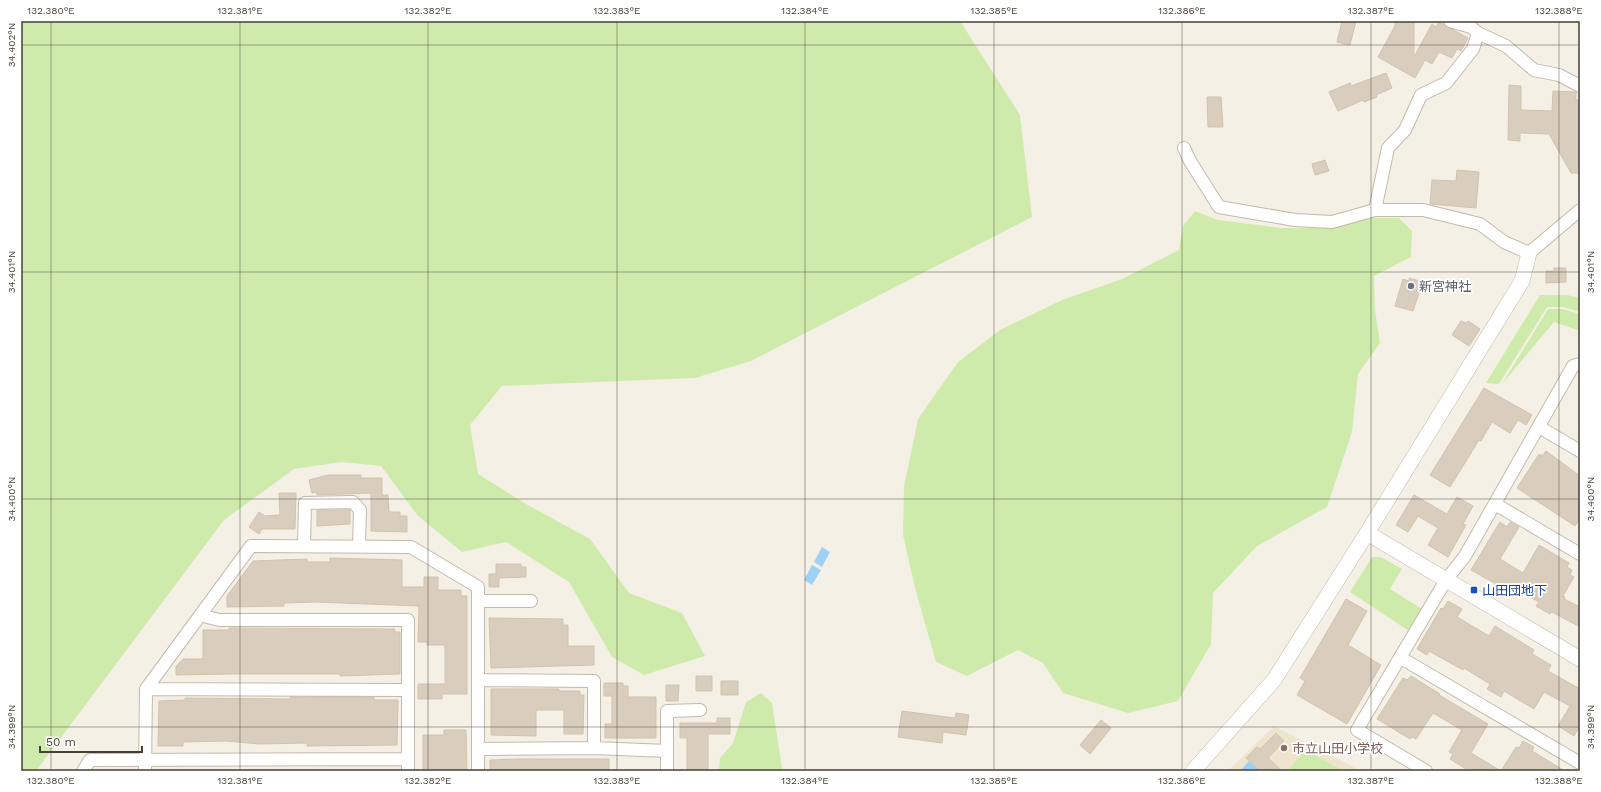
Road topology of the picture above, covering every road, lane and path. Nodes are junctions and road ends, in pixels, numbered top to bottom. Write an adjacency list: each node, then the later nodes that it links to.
1 (1450, 21): 2 (street)
2 (1475, 27): 3 (street); 5 (street)
3 (1580, 86)
4 (1184, 148): 5 (street)
5 (1375, 210): 7 (street)
6 (1580, 210): 7 (street)
7 (1529, 253): 12 (street)
8 (1580, 364): 9 (street)
9 (1539, 427): 10 (street); 11 (street)
10 (1580, 451)
11 (1495, 504): 15 (street); 16 (street)
12 (1367, 533): 16 (street); 35 (street)
13 (304, 546): 14 (street); 14 (street); 19 (street)
14 (359, 546): 17 (street)
15 (1580, 554)
16 (1446, 580): 20 (street); 21 (street)
17 (478, 601): 18 (street); 22 (street)
18 (531, 601)
19 (200, 615): 23 (street); 24 (street)
20 (1401, 658): 29 (street); 36 (street)
21 (1580, 659)
22 (479, 680): 26 (street); 27 (street)
23 (146, 689): 24 (street); 30 (street)
24 (408, 690): 31 (street)
25 (700, 710): 28 (street)
26 (594, 748): 27 (street); 28 (street)
27 (478, 749): 33 (street)
28 (667, 750): 34 (street)
29 (1580, 763)
30 (145, 765): 31 (street); 32 (street)
31 (408, 765)
32 (83, 771)
33 (478, 771)
34 (667, 771)
35 (1193, 771)
36 (1426, 771)

